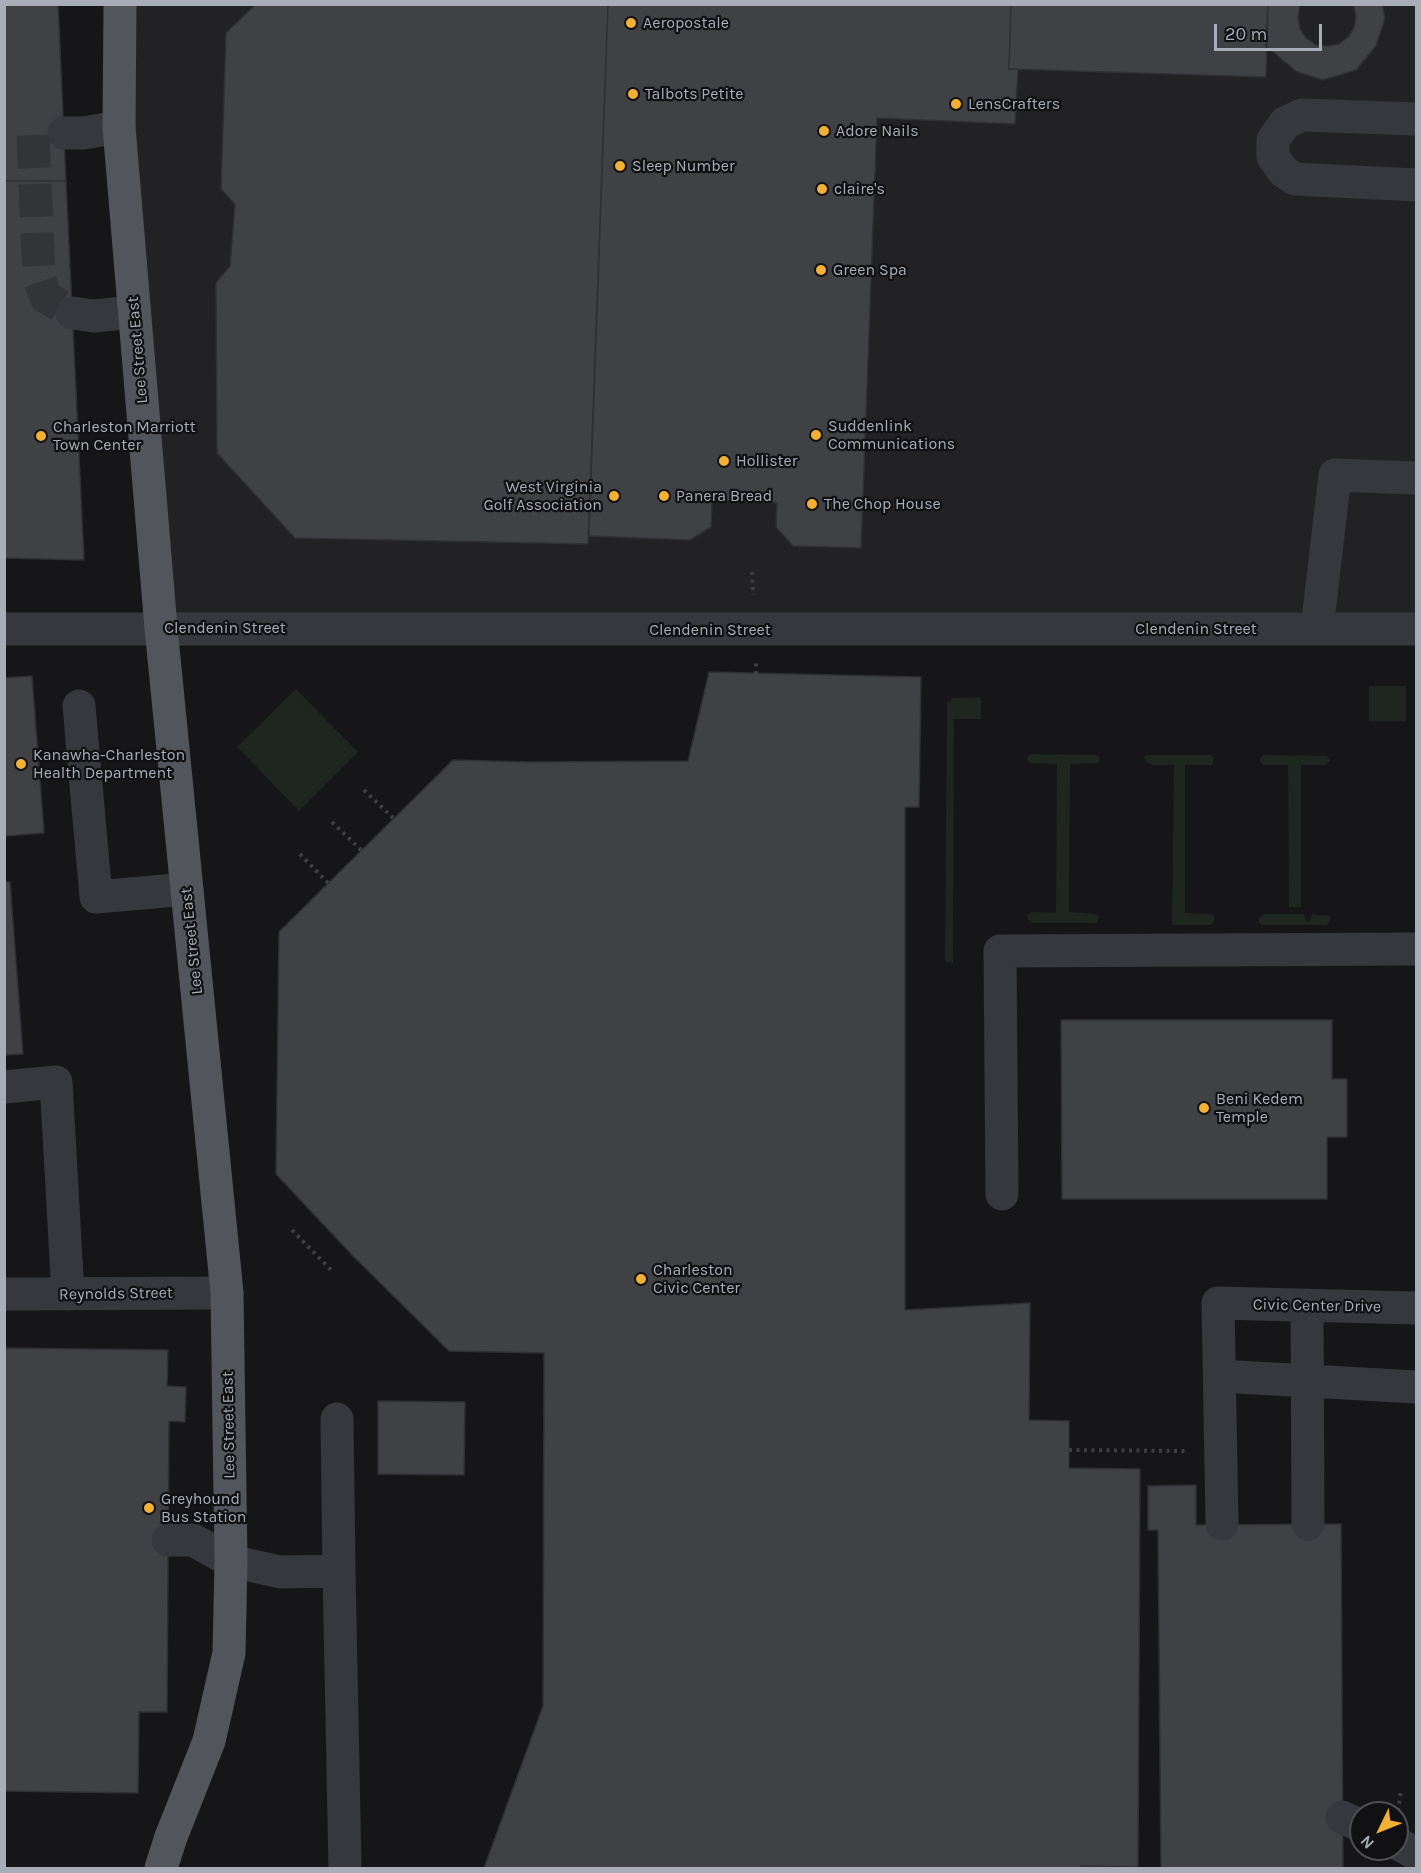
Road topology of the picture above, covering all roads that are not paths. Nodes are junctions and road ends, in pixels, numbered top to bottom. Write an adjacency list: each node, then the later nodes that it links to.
1 (120, 4): 3 (main road, Lee Street East)
2 (1416, 119): 5 (street)
3 (119, 127): 4 (street); 6 (main road, Lee Street East)
4 (64, 133)
5 (1416, 185)
6 (135, 312): 7 (street); 9 (main road, Lee Street East)
7 (72, 313)
8 (1416, 478): 11 (street)
9 (161, 628): 10 (street, Clendenin Street); 11 (street, Clendenin Street); 14 (main road, Lee Street East)
10 (4, 629)
11 (1317, 629): 12 (street, Clendenin Street)
12 (1416, 629)
13 (79, 706): 14 (street)
14 (187, 889): 18 (main road, Lee Street East)
15 (1416, 949): 17 (street)
16 (4, 1087): 20 (street)
17 (1002, 1194)
18 (227, 1293): 20 (street, Reynolds Street); 30 (main road, Lee Street East)
19 (4, 1294): 20 (street, Reynolds Street)
20 (68, 1294)
21 (1308, 1305): 22 (street, Civic Center Drive); 23 (street, Civic Center Drive); 24 (street)
22 (1416, 1308)
23 (1220, 1376): 24 (street); 27 (street)
24 (1308, 1381): 25 (street); 28 (street)
25 (1416, 1387)
26 (337, 1419): 31 (street)
27 (1222, 1524)
28 (1308, 1524)
29 (168, 1540): 30 (street)
30 (231, 1561): 31 (street); 32 (main road, Lee Street East)
31 (339, 1571): 33 (street)
32 (161, 1869)
33 (345, 1869)

